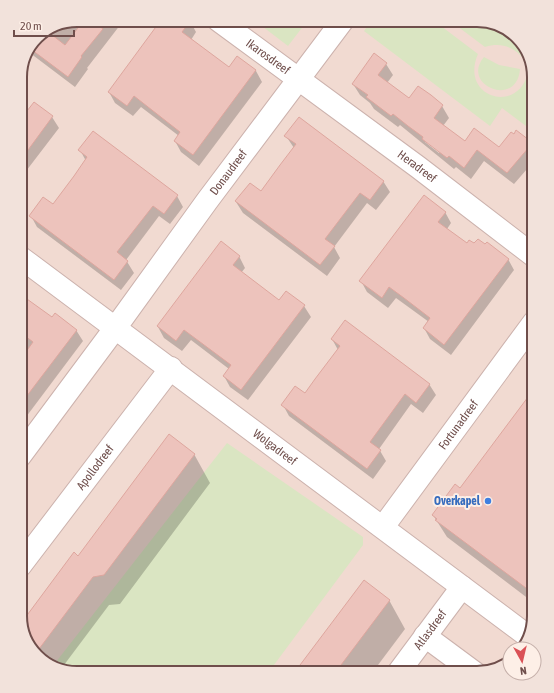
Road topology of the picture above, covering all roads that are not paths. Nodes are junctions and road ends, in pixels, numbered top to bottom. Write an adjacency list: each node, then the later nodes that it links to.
1 (227, 27): 3 (street, Ikarosdreef)
2 (338, 27): 3 (street, Donaudreef)
3 (298, 79): 4 (street, Heradreef); 6 (street, Donaudreef)
4 (527, 251)
5 (27, 262): 6 (street, Wolgadreef)
6 (116, 328): 8 (street, Wolgadreef); 9 (street)
7 (527, 332): 10 (street, Fortunadreef)
8 (171, 368): 10 (street, Wolgadreef); 11 (street, Apollodreef)
9 (27, 447)
10 (384, 526): 12 (street, Wolgadreef)
11 (27, 557)
12 (462, 587): 13 (street, Wolgadreef); 14 (street, Atlasdreef)
13 (524, 633)
14 (425, 636): 15 (street, Atlasdreef); 16 (street)
15 (403, 666)
16 (466, 666)

